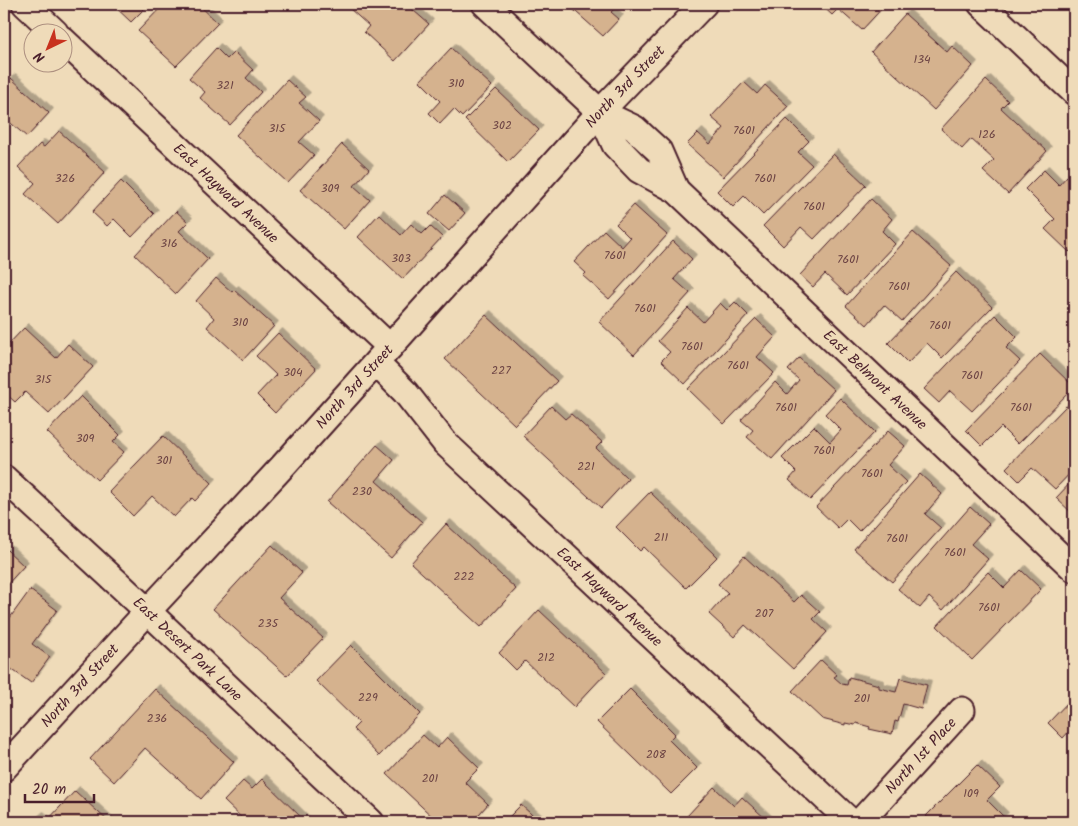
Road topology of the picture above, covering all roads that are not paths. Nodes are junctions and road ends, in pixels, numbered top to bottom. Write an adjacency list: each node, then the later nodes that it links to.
1 (25, 4): 5 (street)
2 (485, 4): 8 (street, East Belmont Avenue)
3 (704, 4): 8 (street, North 3rd Street)
4 (981, 4): 7 (street)
5 (44, 22)
6 (72, 49): 9 (street, East Hayward Avenue)
7 (1074, 92)
8 (600, 112): 9 (street, North 3rd Street); 11 (street, East Belmont Avenue)
9 (383, 356): 12 (street, North 3rd Street); 16 (street, East Hayward Avenue)
10 (4, 478): 12 (street, East Desert Park Lane)
11 (1074, 569)
12 (147, 612): 14 (street, North 3rd Street); 15 (street, East Desert Park Lane)
13 (962, 710): 17 (street, North 1st Place)
14 (7, 758)
15 (371, 822)
16 (851, 822)
17 (860, 822)

